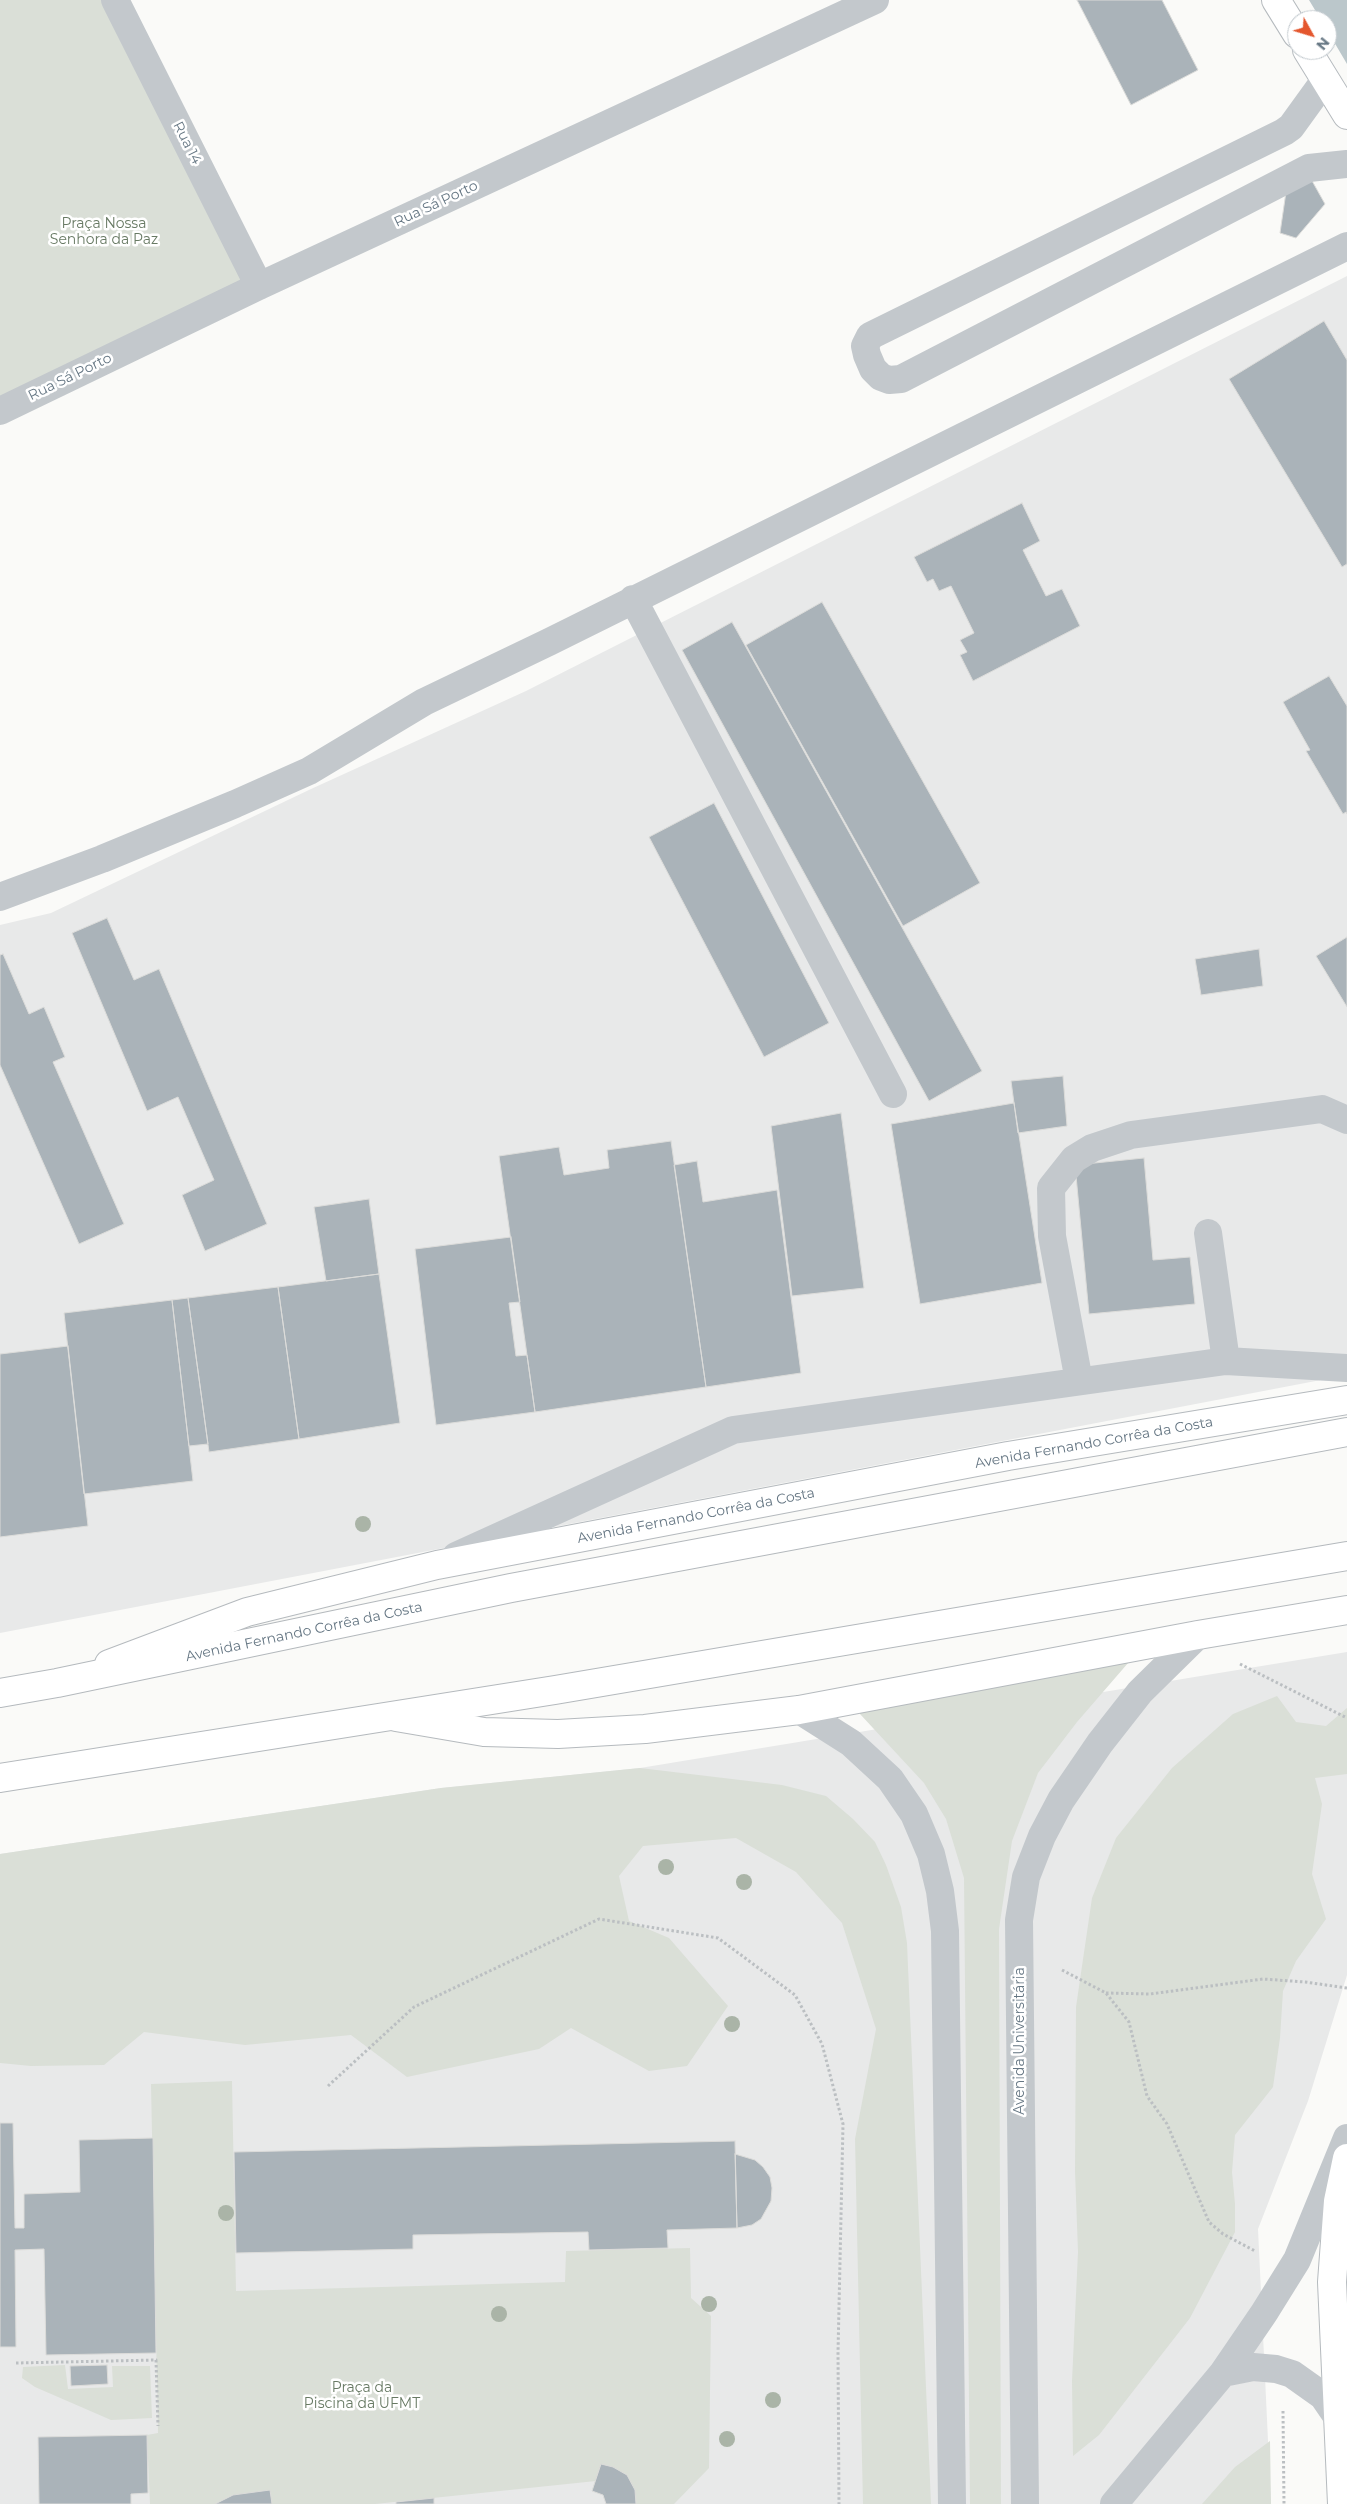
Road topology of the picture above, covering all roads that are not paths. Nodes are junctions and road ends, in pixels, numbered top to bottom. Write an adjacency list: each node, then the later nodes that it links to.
1 (115, 0): 10 (street, Rua 14)
2 (874, 0): 10 (street, Rua Sá Porto)
3 (1276, 0): 4 (main road)
4 (1287, 18)
5 (1313, 60): 6 (main road)
6 (1326, 80): 7 (main road); 8 (street)
7 (1347, 115)
8 (1347, 164)
9 (1347, 246): 12 (street)
10 (259, 286): 11 (street, Rua Sá Porto)
11 (0, 412)
12 (633, 599): 13 (street); 14 (street)
13 (0, 897)
14 (893, 1094)
15 (1347, 1120): 19 (street)
16 (1208, 1232): 17 (street)
17 (1226, 1360): 18 (street); 19 (street)
18 (1347, 1368)
19 (1079, 1381): 23 (street)
20 (1347, 1400): 23 (main road, Avenida Fernando Corrêa da Costa)
21 (1347, 1432): 26 (main road, Avenida Fernando Corrêa da Costa)
22 (1347, 1556): 29 (main road)
23 (436, 1565): 26 (main road, Avenida Fernando Corrêa da Costa)
24 (1347, 1610): 25 (main road)
25 (1198, 1635): 28 (main road); 36 (street, Avenida Universitária)
26 (58, 1683): 27 (main road, Avenida Fernando Corrêa da Costa)
27 (0, 1693)
28 (799, 1710): 29 (main road); 35 (street)
29 (392, 1717): 30 (main road)
30 (0, 1778)
31 (1347, 2138): 33 (street)
32 (1347, 2158): 34 (main road)
33 (1223, 2373): 34 (street); 37 (street)
34 (1336, 2415): 38 (main road)
35 (952, 2504)
36 (1025, 2504)
37 (1114, 2504)
38 (1342, 2504)

